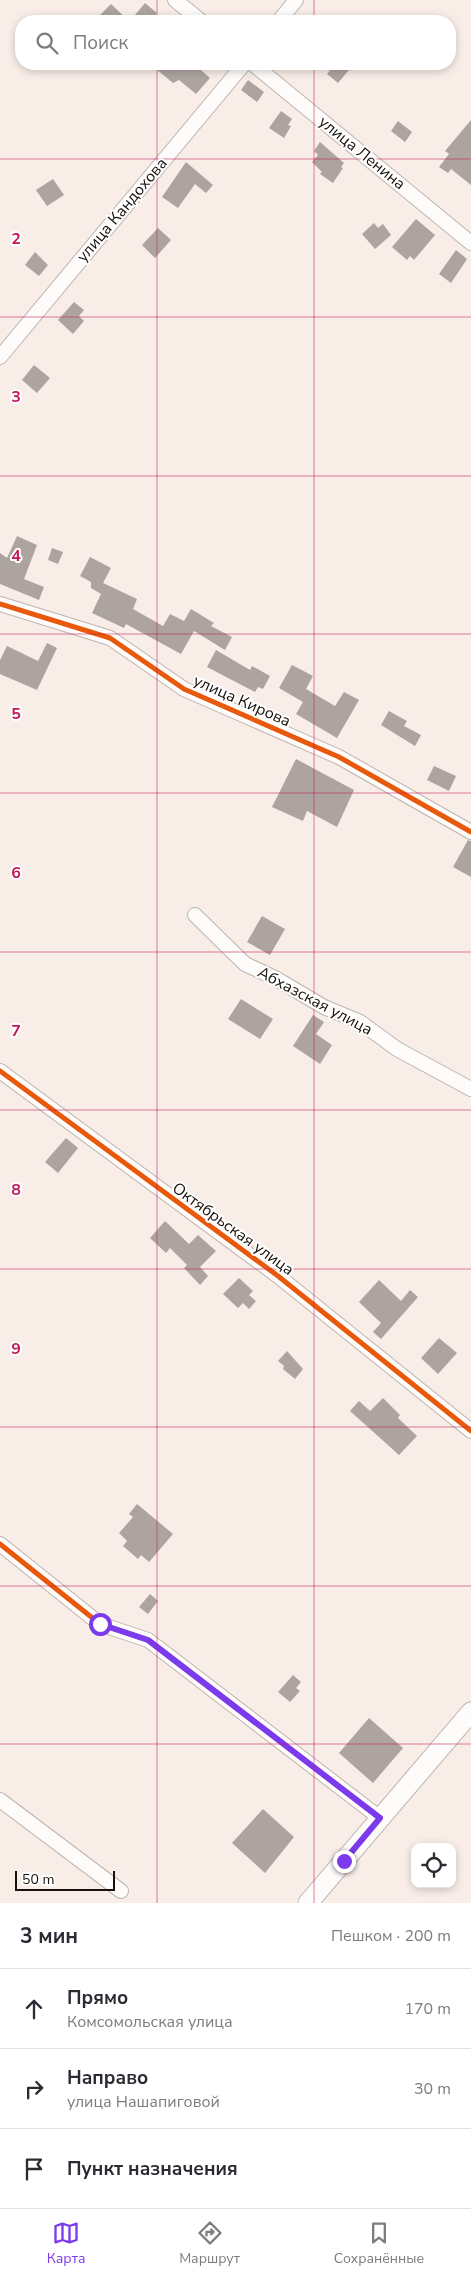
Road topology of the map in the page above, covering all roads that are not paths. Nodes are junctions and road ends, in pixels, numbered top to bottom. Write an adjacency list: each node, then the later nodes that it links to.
1 (176, 0): 3 (street)
2 (296, 0): 4 (street)
3 (194, 15)
4 (284, 15)
5 (239, 70): 8 (street, улица Кандохова)
6 (260, 70): 7 (street, улица Ленина)
7 (471, 243)
8 (0, 357)
9 (0, 604): 10 (street, улица Кирова)
10 (471, 832)
11 (195, 915): 13 (street, Абхазская улица)
12 (0, 1071): 14 (street, Октябрьская улица)
13 (471, 1089)
14 (471, 1431)
15 (0, 1544): 18 (street)
16 (471, 1712): 18 (street)
17 (0, 1800): 19 (street)
18 (380, 1818): 20 (street)
19 (121, 1891)
20 (308, 1903)

